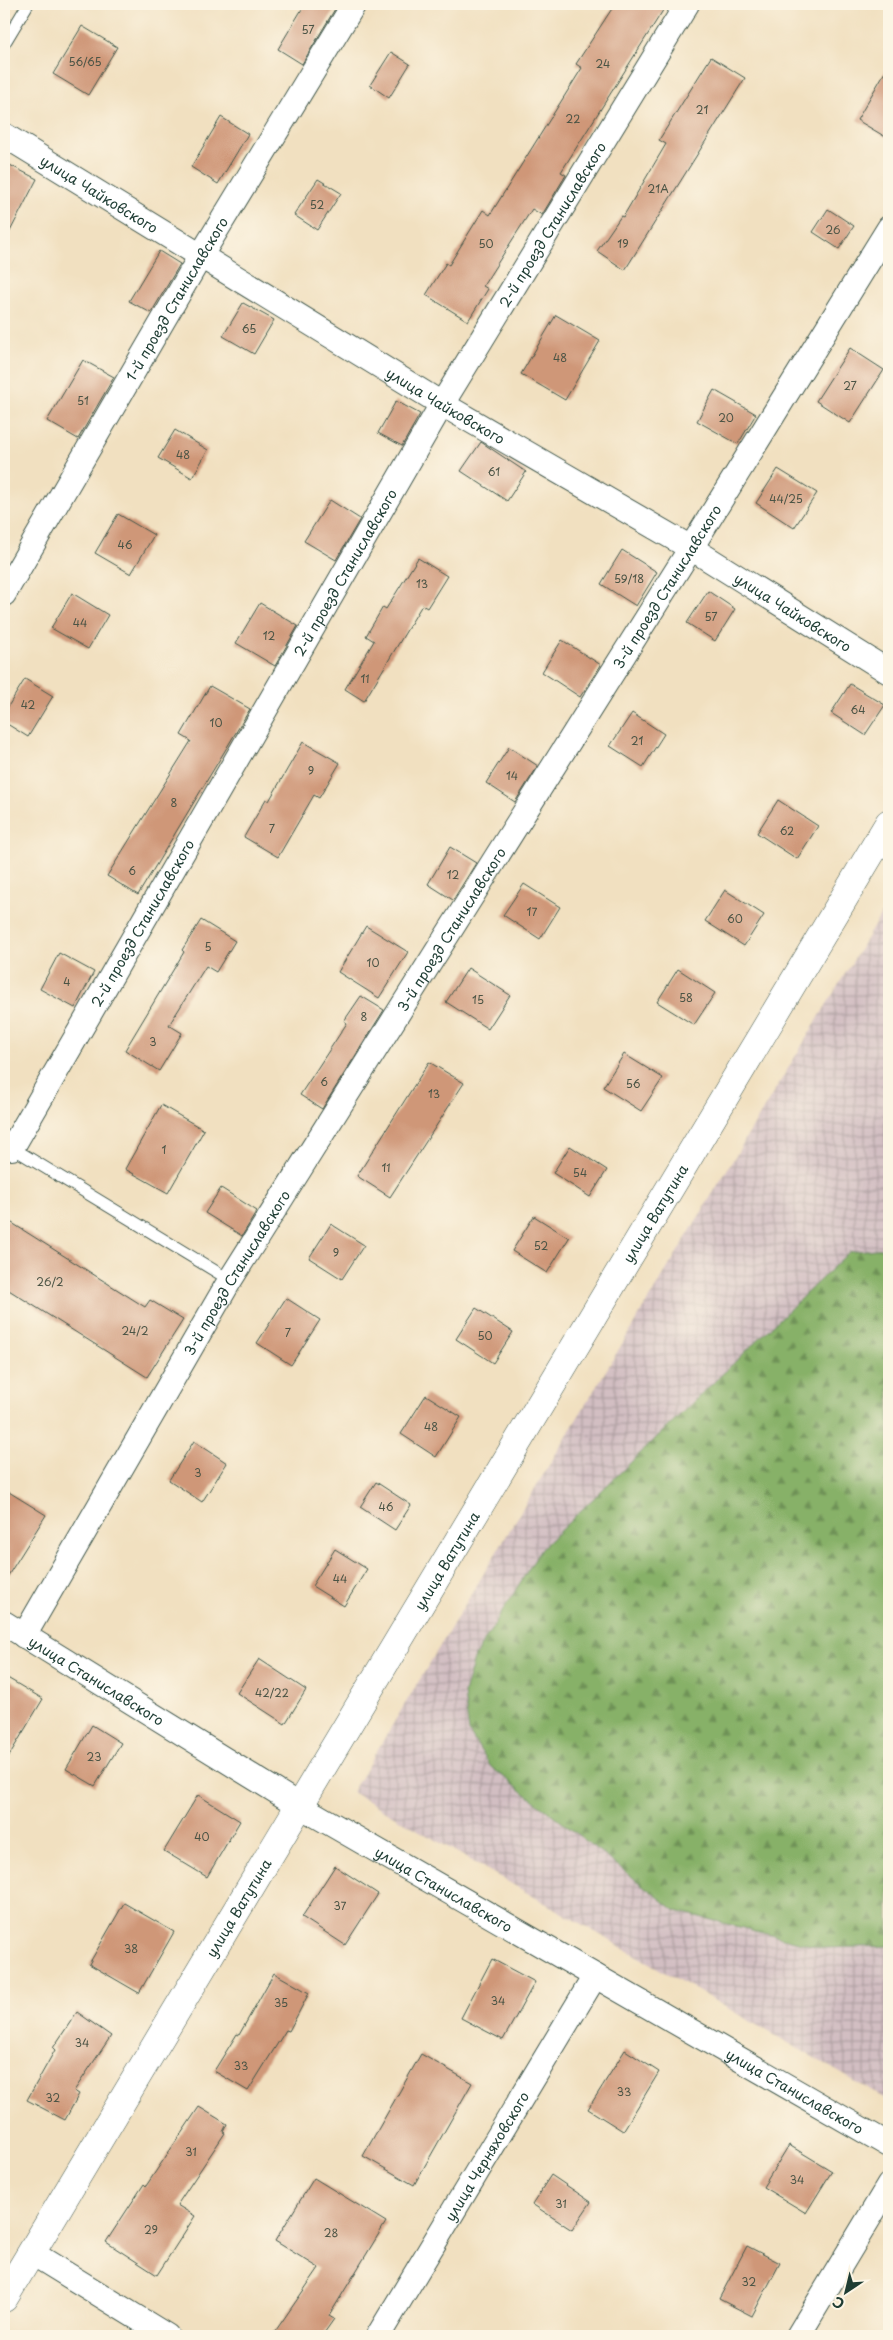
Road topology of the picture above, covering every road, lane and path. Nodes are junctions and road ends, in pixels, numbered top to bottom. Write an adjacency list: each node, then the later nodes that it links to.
1 (28, 4): 4 (lane)
2 (354, 4): 7 (street, 1-й проезд Станиславского)
3 (687, 4): 8 (street, 2-й проезд Станиславского)
4 (4, 44)
5 (4, 135): 7 (street, улица Чайковского)
6 (889, 228): 9 (street, 3-й проезд Станиславского)
7 (200, 257): 8 (street, улица Чайковского); 10 (street, 1-й проезд Станиславского)
8 (442, 404): 9 (street, улица Чайковского); 13 (street, 2-й проезд Станиславского)
9 (691, 548): 11 (street, улица Чайковского); 14 (street, 3-й проезд Станиславского)
10 (4, 594)
11 (889, 672)
12 (889, 823): 16 (street, улица Ватутина)
13 (8, 1146): 14 (lane)
14 (230, 1280): 15 (street, 3-й проезд Станиславского)
15 (14, 1630): 16 (street, улица Станиславского)
16 (300, 1806): 17 (street, улица Станиславского); 20 (street, улица Ватутина)
17 (595, 1976): 18 (street, улица Станиславского); 23 (street, улица Черняховского)
18 (889, 2145)
19 (889, 2185): 24 (street)
20 (32, 2253): 21 (street, улица Ватутина); 22 (street)
21 (4, 2298)
22 (167, 2336)
23 (378, 2336)
24 (798, 2336)

